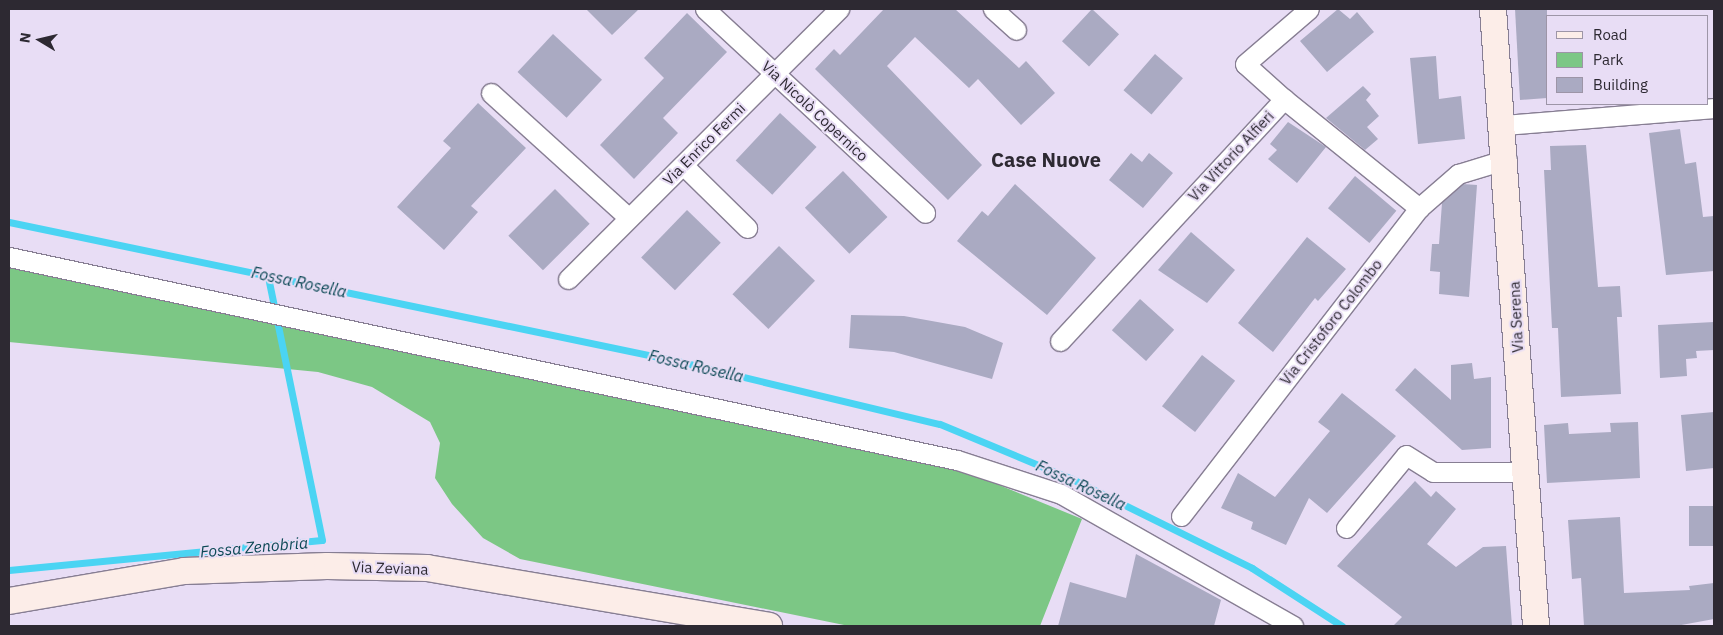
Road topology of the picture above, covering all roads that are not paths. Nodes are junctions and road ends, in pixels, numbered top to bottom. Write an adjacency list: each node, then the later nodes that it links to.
1 (705, 9): 7 (street, Via Nicolò Copernico)
2 (839, 9): 7 (street, Via Enrico Fermi)
3 (993, 9): 6 (street)
4 (1309, 9): 9 (street)
5 (1493, 9): 11 (street, Via Serena)
6 (1016, 30)
7 (774, 74): 13 (street, Via Enrico Fermi); 15 (street, Via Nicolò Copernico)
8 (491, 93): 16 (street)
9 (1284, 99): 14 (street, Via Vittorio Alfieri); 20 (street, Via Vittorio Alfieri)
10 (1714, 108): 11 (street)
11 (1504, 125): 12 (street, Via Serena)
12 (1507, 159): 14 (street, Via Cristoforo Colombo); 21 (street, Via Serena)
13 (683, 165): 16 (street, Via Enrico Fermi); 17 (street)
14 (1419, 208): 22 (street, Via Cristoforo Colombo)
15 (925, 213)
16 (629, 218): 19 (street, Via Enrico Fermi)
17 (747, 228)
18 (9, 256): 26 (street)
19 (568, 280)
20 (1060, 341)
21 (1524, 472): 23 (street); 27 (street, Via Serena)
22 (1181, 516)
23 (1346, 528)
24 (9, 601): 25 (street, Via Zeviana)
25 (768, 626)
26 (1293, 626)
27 (1536, 626)

